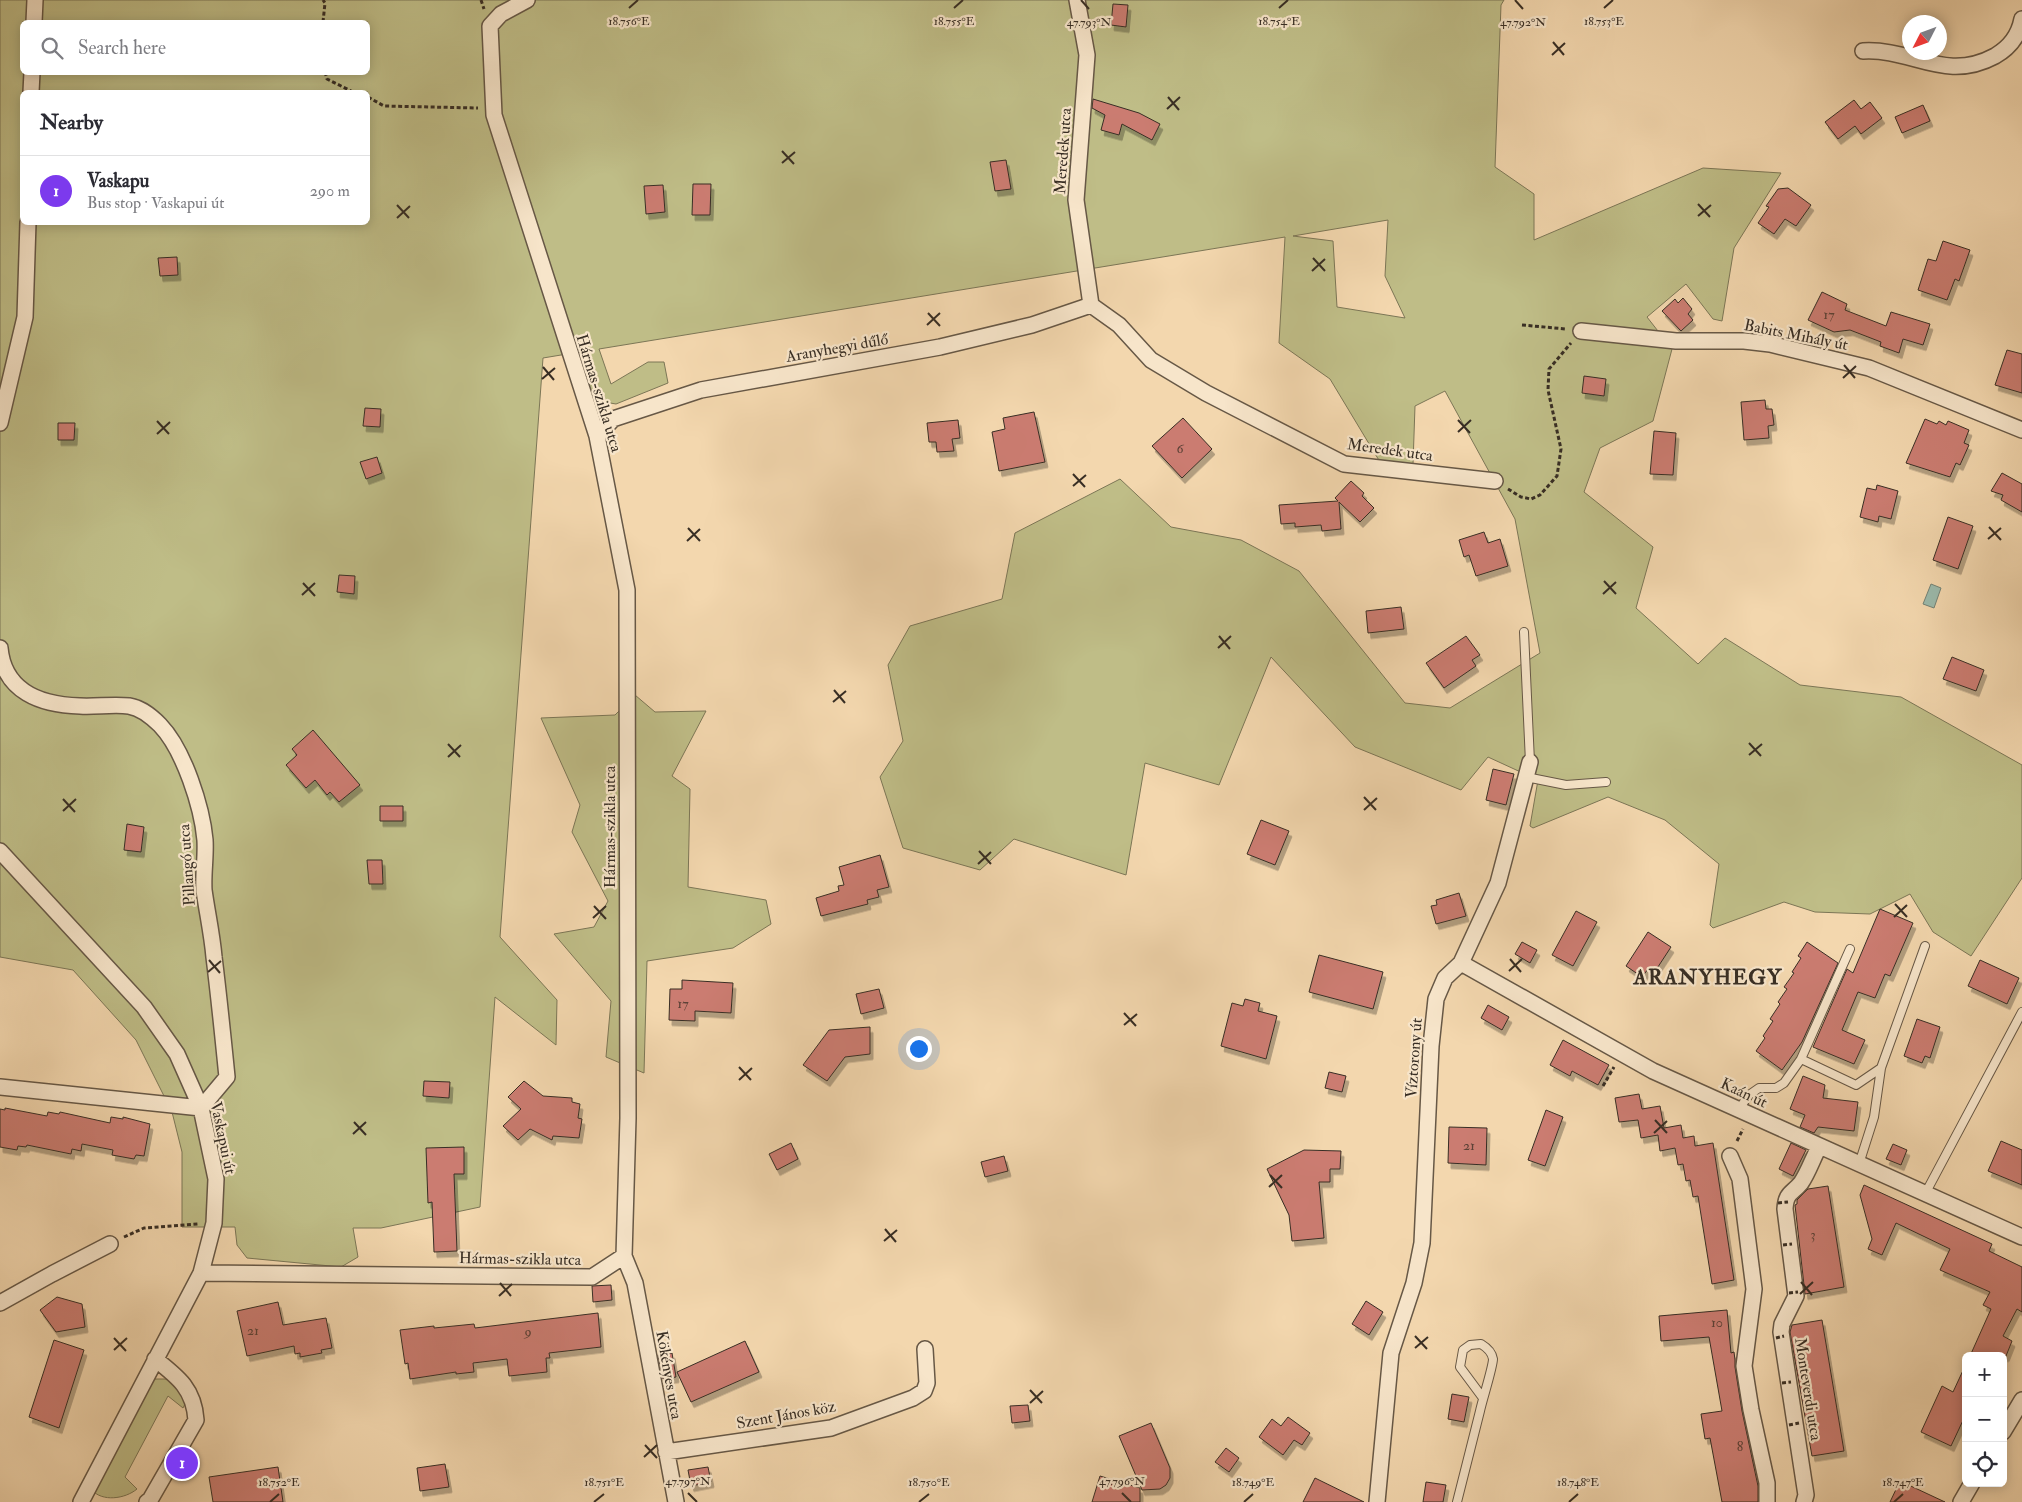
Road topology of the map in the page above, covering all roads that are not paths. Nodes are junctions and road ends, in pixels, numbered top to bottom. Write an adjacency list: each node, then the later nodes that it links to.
1 (35, 0): 4 (street)
2 (527, 0): 14 (street, Hármas-szikla utca)
3 (1077, 0): 10 (street, Meredek utca)
4 (34, 20)
5 (2022, 20): 6 (street)
6 (1863, 51)
7 (32, 75): 8 (street)
8 (31, 90)
9 (28, 225): 12 (street)
10 (1091, 305): 14 (street, Aranyhegyi dűlő); 15 (street, Meredek utca)
11 (1581, 331): 13 (street, Babits Mihály út)
12 (0, 423)
13 (2022, 430)
14 (597, 436): 36 (street, Hármas-szikla utca)
15 (1494, 481)
16 (1524, 632): 18 (lane, Víztorony út)
17 (0, 648): 28 (street, Pillangó utca)
18 (1528, 769): 19 (lane); 23 (street, Víztorony út)
19 (1606, 782)
20 (0, 851): 28 (street, Vaskapui út)
21 (1925, 946): 26 (lane)
22 (1850, 950): 25 (lane)
23 (1461, 963): 29 (street, Kaán út); 49 (street, Víztorony út)
24 (2022, 1012): 33 (lane)
25 (1801, 1059): 26 (lane); 29 (lane)
26 (1881, 1068): 32 (lane)
27 (0, 1087): 28 (street)
28 (201, 1108): 37 (street, Vaskapui út)
29 (1744, 1112): 30 (street, Kaán út)
30 (1819, 1147): 32 (street, Kaán út); 52 (street, Monteverdi utca)
31 (1730, 1156): 51 (street)
32 (1859, 1164): 33 (street, Kaán út)
33 (1925, 1194): 34 (street, Kaán út)
34 (2022, 1237)
35 (110, 1244): 38 (street)
36 (624, 1256): 37 (street, Hármas-szikla utca); 44 (street, Kökényes utca)
37 (201, 1273): 40 (street, Vaskapui út)
38 (0, 1303)
39 (925, 1348): 44 (street, Szent János köz)
40 (155, 1359): 46 (street, Vaskapui út); 47 (street)
41 (1483, 1398): 41 (lane); 50 (lane)
42 (2022, 1400): 43 (street)
43 (2007, 1425)
44 (666, 1452): 48 (street, Kökényes utca)
45 (1970, 1487): 53 (street)
46 (87, 1500)
47 (146, 1502)
48 (676, 1502)
49 (1377, 1502)
50 (1457, 1502)
51 (1767, 1502)
52 (1804, 1502)
53 (1961, 1502)

